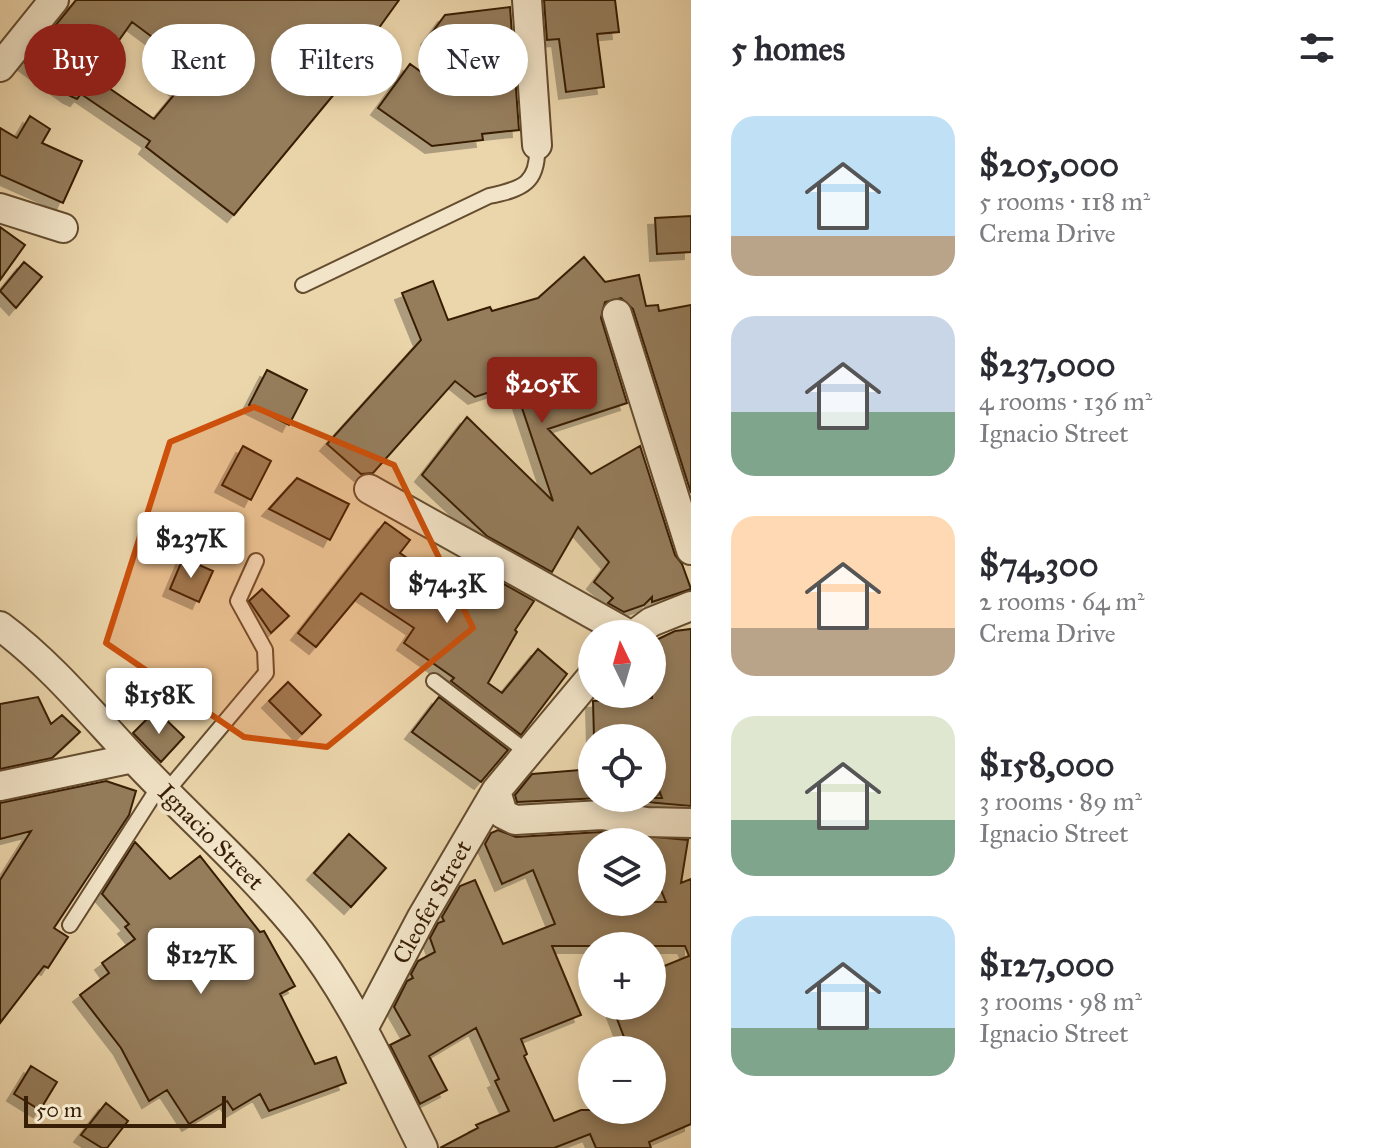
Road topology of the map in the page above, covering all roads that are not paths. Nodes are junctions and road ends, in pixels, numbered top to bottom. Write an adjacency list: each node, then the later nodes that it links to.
1 (54, 0): 3 (street)
2 (527, 0): 4 (street)
3 (0, 67)
4 (537, 145): 7 (lane)
5 (0, 208): 6 (street)
6 (63, 228)
7 (303, 285)
8 (617, 314): 10 (street)
9 (369, 489): 13 (street)
10 (691, 550)
11 (256, 561): 21 (lane)
12 (691, 606): 14 (street)
13 (603, 620)
14 (656, 620)
15 (0, 626): 19 (street, Ignacio Street)
16 (434, 681): 18 (lane)
17 (578, 692): 18 (street, Cleofer Street)
18 (527, 752): 22 (street, Cleofer Street)
19 (133, 758): 20 (street); 21 (street, Ignacio Street)
20 (0, 786)
21 (163, 788): 24 (lane); 25 (street, Ignacio Street)
22 (496, 791): 23 (street); 25 (street, Cleofer Street)
23 (691, 823)
24 (70, 925)
25 (363, 1029): 26 (street)
26 (423, 1148)

